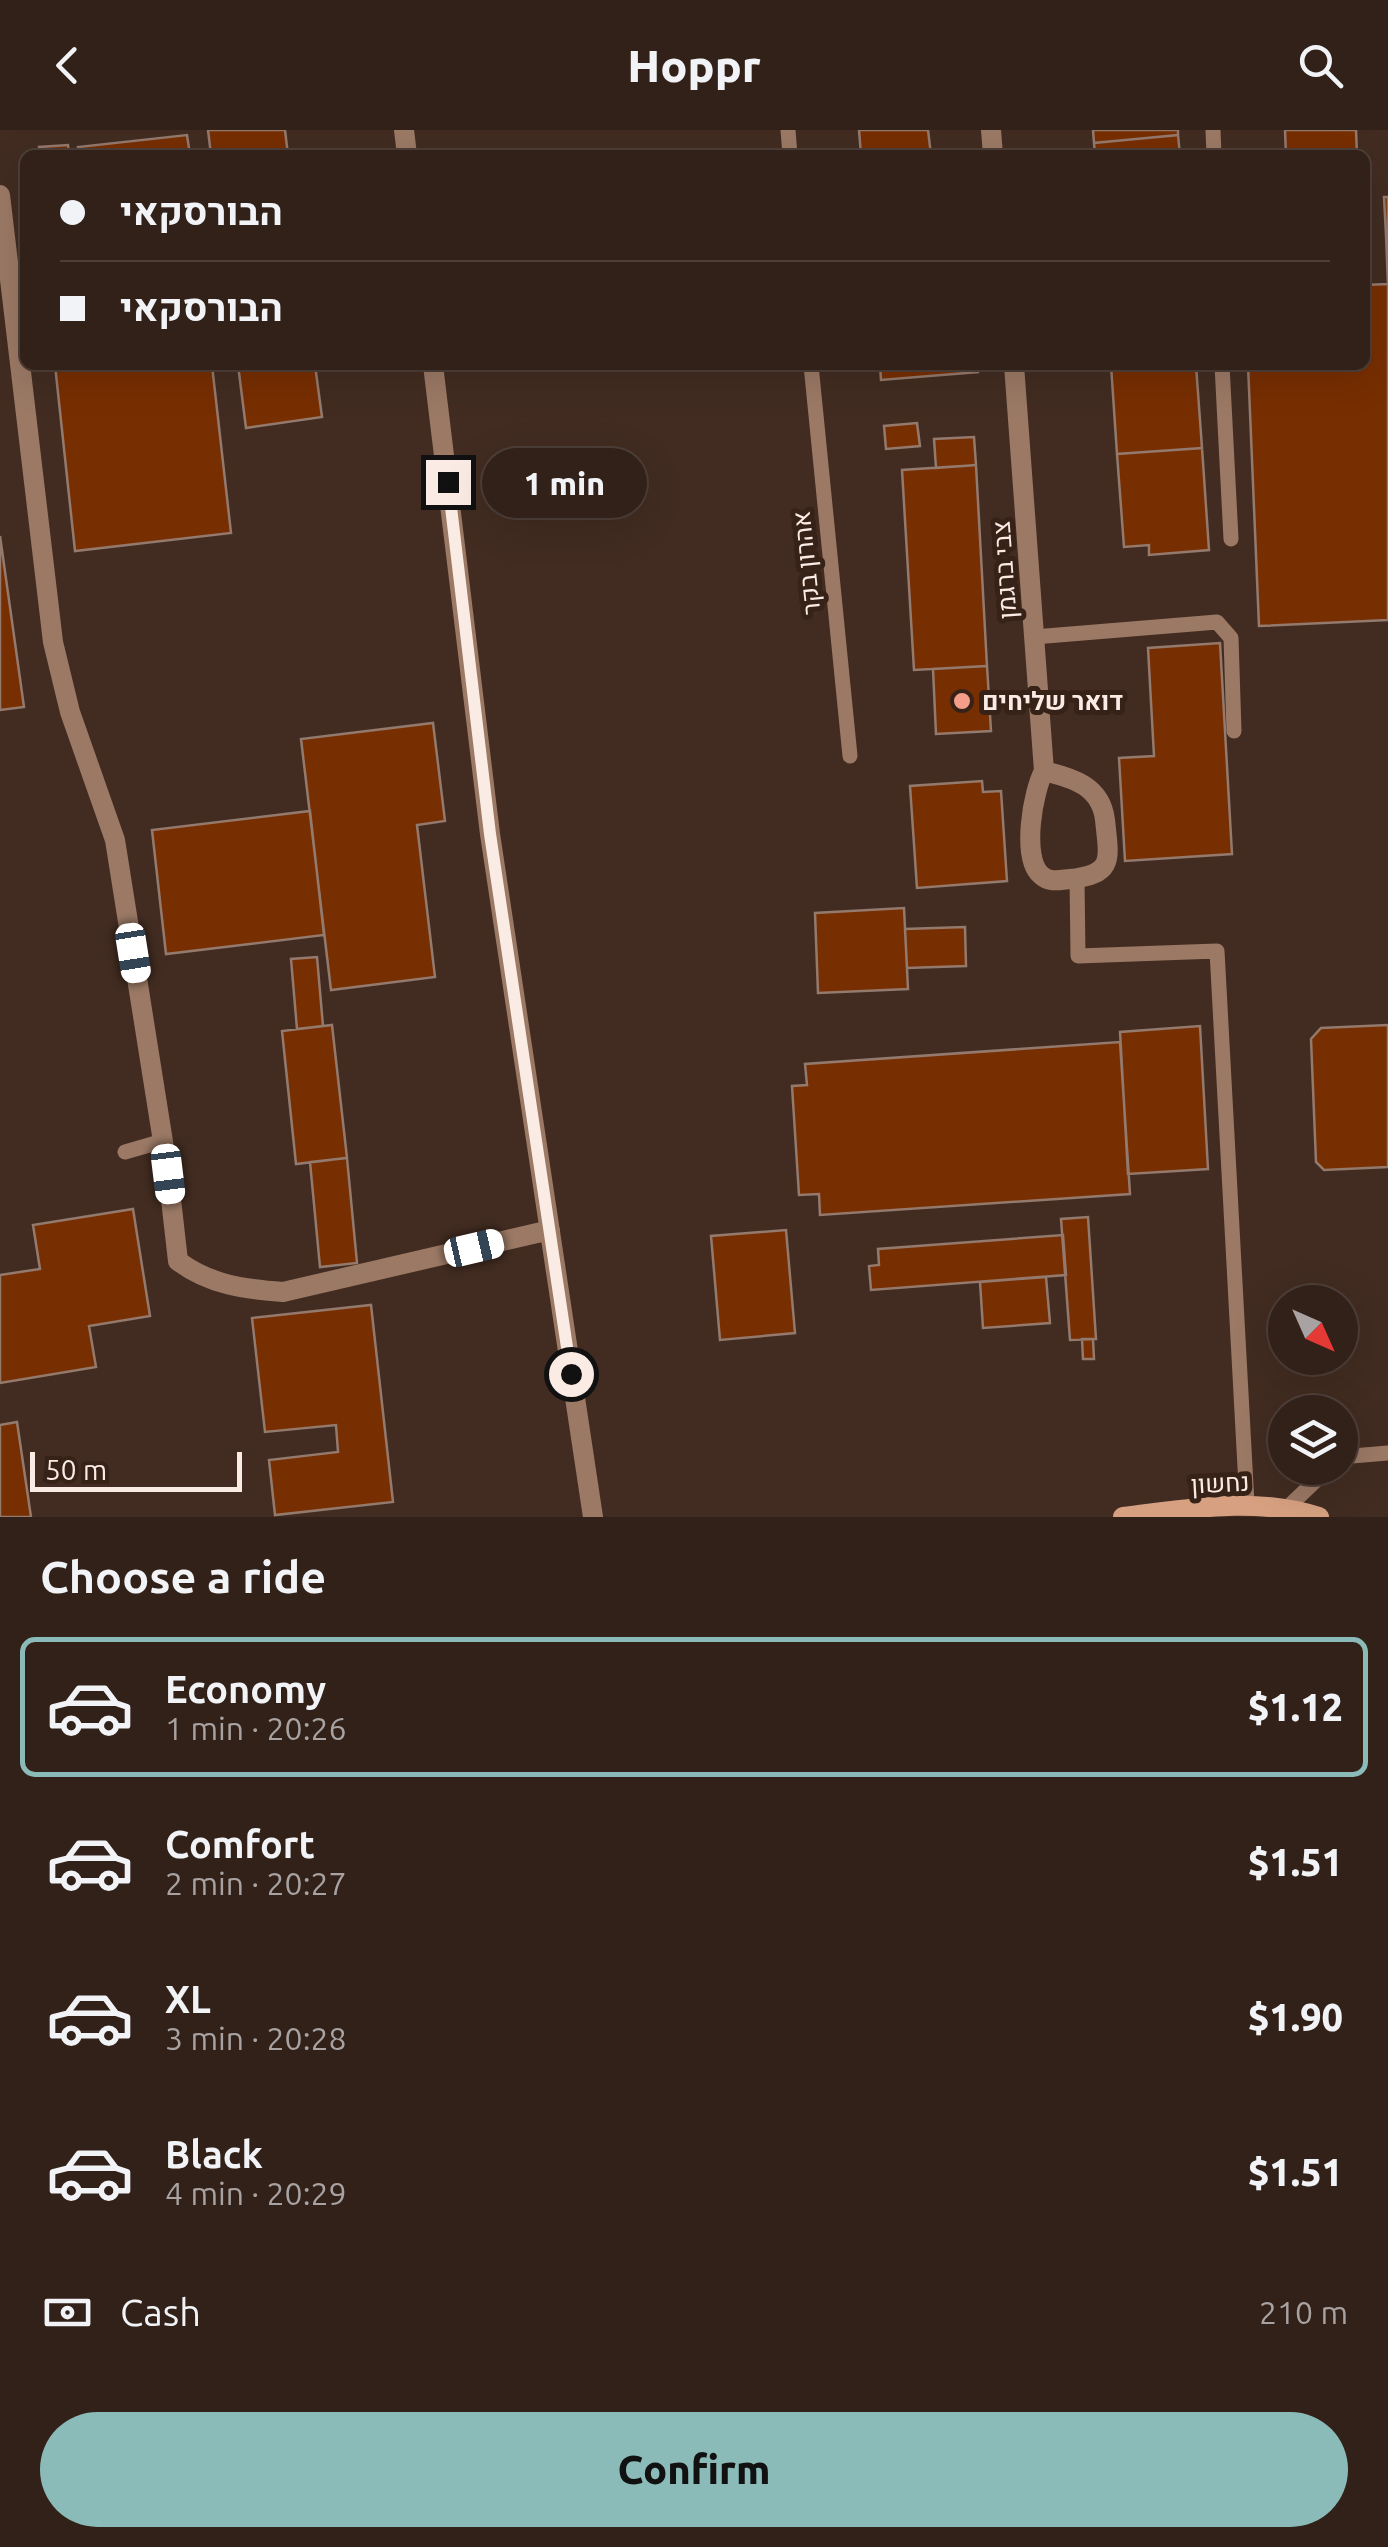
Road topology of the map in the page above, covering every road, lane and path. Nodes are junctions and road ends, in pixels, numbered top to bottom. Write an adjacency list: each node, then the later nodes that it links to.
1 (0, 195): 2 (street)
2 (20, 361)
3 (21, 370): 14 (street)
4 (434, 370): 16 (street)
5 (811, 370): 11 (lane, אהרון בקר)
6 (1014, 370): 9 (street, צבי ברגמן)
7 (1222, 370): 8 (lane)
8 (1231, 539)
9 (1034, 637): 10 (lane); 12 (street, צבי ברגמן)
10 (1234, 730)
11 (850, 756)
12 (1044, 771): 13 (street, צבי ברגמן); 13 (street)
13 (1077, 878): 20 (lane)
14 (163, 1142): 15 (lane); 16 (street)
15 (124, 1152)
16 (550, 1230): 22 (street)
17 (1388, 1453): 18 (lane)
18 (1358, 1456)
19 (1313, 1485): 21 (lane)
20 (1246, 1504): 21 (street, נחשון); 23 (street, נחשון)
21 (1288, 1512): 24 (street, נחשון)
22 (592, 1517)
23 (1123, 1517)
24 (1319, 1517)

